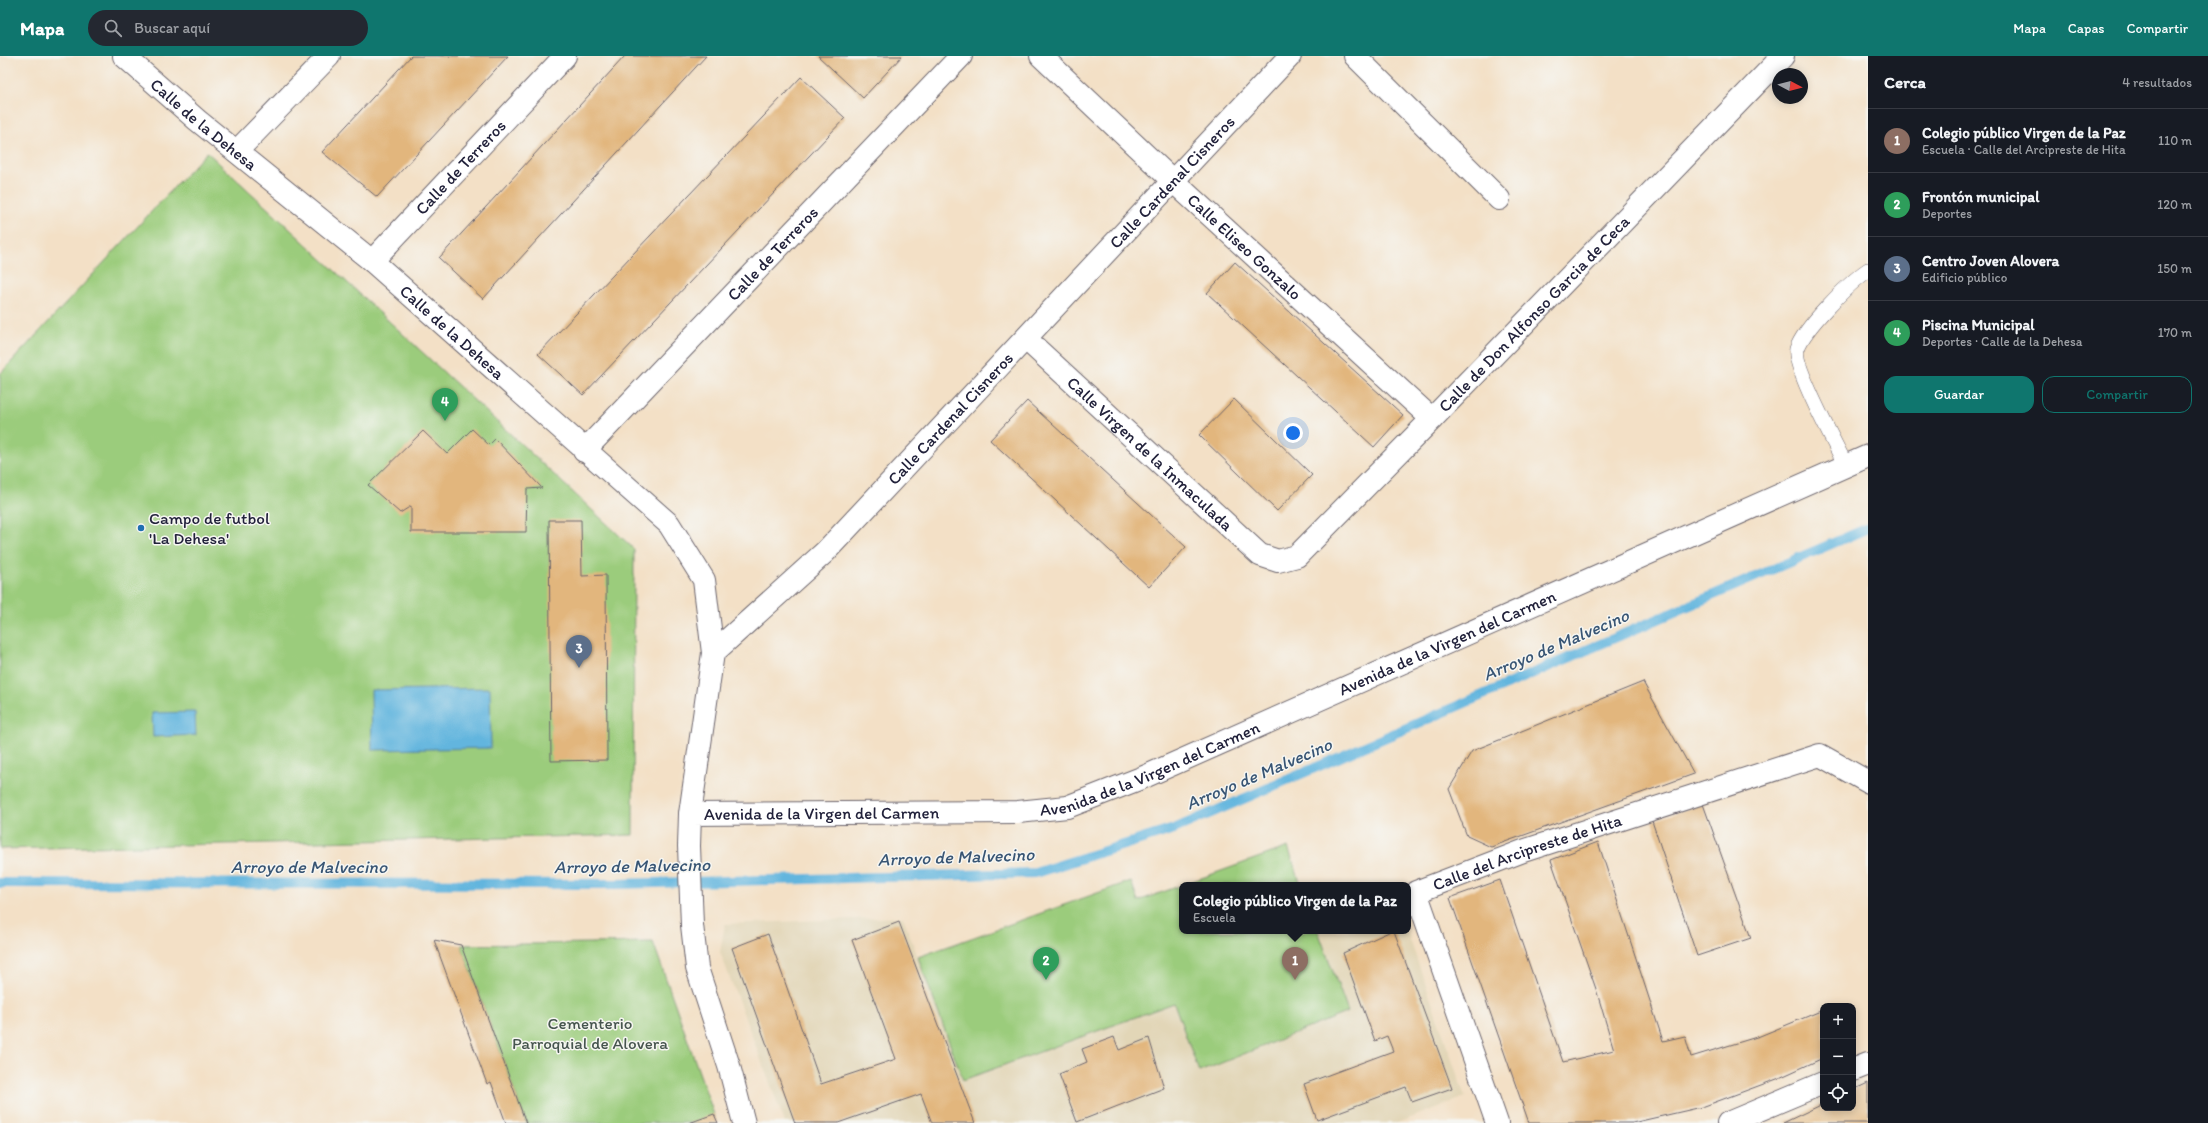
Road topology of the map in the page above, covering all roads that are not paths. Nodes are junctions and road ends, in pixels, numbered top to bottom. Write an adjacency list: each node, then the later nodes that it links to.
1 (124, 56): 9 (street, Calle de la Dehesa)
2 (329, 56): 9 (street)
3 (565, 56): 12 (street, Calle de Terreros)
4 (961, 56): 16 (street, Calle de Terreros)
5 (1041, 56): 10 (street, Calle Eliseo Gonzalo)
6 (1290, 56): 10 (street, Calle Cardenal Cisneros)
7 (1355, 56): 11 (street)
8 (1783, 56): 15 (street, Calle de Don Alfonso Garcia de Ceca)
9 (237, 151): 12 (street, Calle de la Dehesa)
10 (1174, 182): 14 (street, Calle Cardenal Cisneros); 15 (street, Calle Eliseo Gonzalo)
11 (1499, 198)
12 (372, 261): 16 (street, Calle de la Dehesa)
13 (1868, 270): 18 (lane)
14 (1026, 339): 19 (street, Calle Virgen de la Inmaculada); 20 (street, Calle Cardenal Cisneros)
15 (1432, 419): 19 (street, Calle de Don Alfonso Garcia de Ceca)
16 (584, 452): 20 (street, Calle de la Dehesa)
17 (1868, 456): 18 (street, Avenida de la Virgen del Carmen)
18 (1846, 466): 22 (street, Avenida de la Virgen del Carmen)
19 (1278, 561)
20 (713, 653): 22 (street)
21 (1868, 782): 27 (street, Calle del Arcipreste de Hita)
22 (690, 814): 26 (street, Avenida de la Virgen del Carmen)
23 (1868, 1064): 24 (street)
24 (1856, 1069)
25 (1820, 1084): 28 (street)
26 (744, 1123)
27 (1497, 1123)
28 (1728, 1123)

